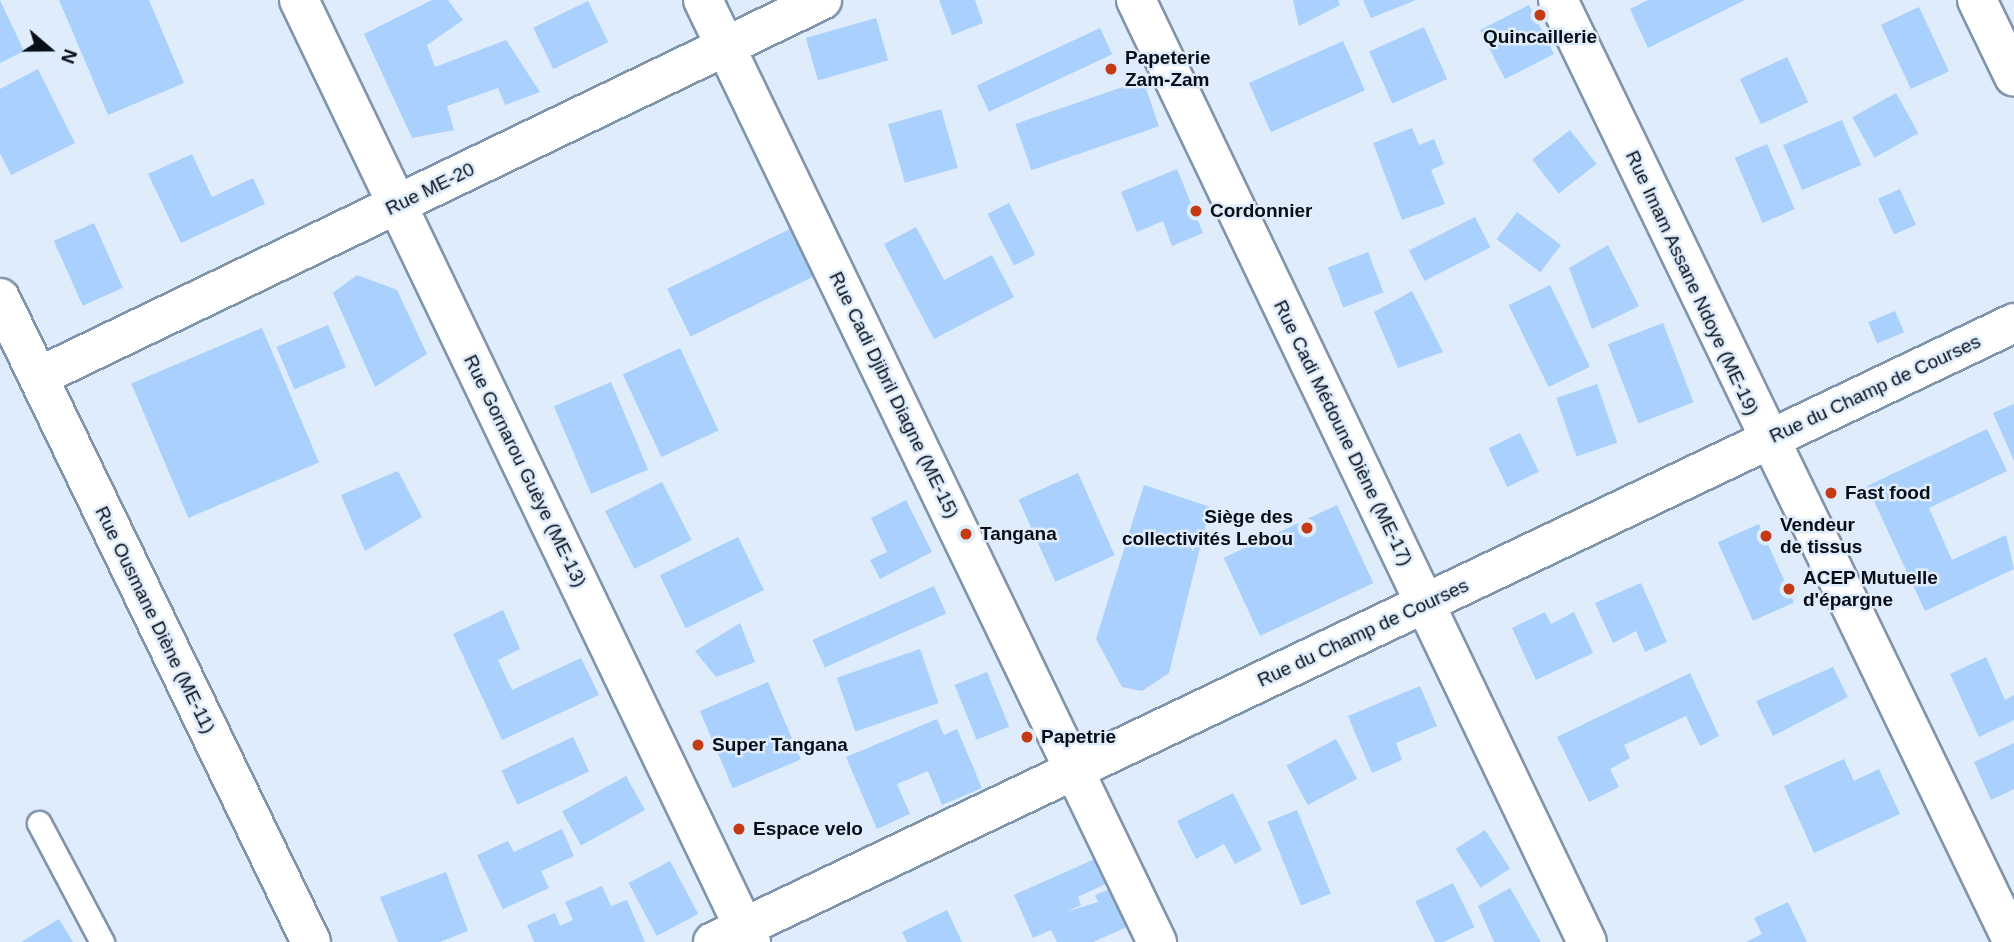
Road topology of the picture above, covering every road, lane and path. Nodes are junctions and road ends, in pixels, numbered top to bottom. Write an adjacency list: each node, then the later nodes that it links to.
1 (299, 0): 9 (street, Rue Gornarou Guèye (ME-13))
2 (703, 0): 7 (street, Rue Cadi Djibril Diagne (ME-15))
3 (822, 0): 7 (street, Rue ME-20)
4 (1136, 0): 14 (street, Rue Cadi Médoune Diène (ME-17))
5 (1558, 0): 13 (street, Rue Imam Assane Ndoye (ME-19))
6 (1977, 0): 8 (street)
7 (726, 46): 9 (street, Rue ME-20); 15 (street, Rue Cadi Djibril Diagne (ME-15))
8 (2014, 77)
9 (397, 205): 12 (street, Rue ME-20); 17 (street, Rue Gornarou Guèye (ME-13))
10 (0, 298): 12 (street, Rue Ousmane Diène (ME-11))
11 (2014, 323): 13 (street, Rue du Champ de Courses)
12 (38, 377): 19 (street, Rue Ousmane Diène (ME-11))
13 (1766, 441): 14 (street, Rue du Champ de Courses); 22 (street, Rue Imam Assane Ndoye (ME-19))
14 (1425, 603): 15 (street, Rue du Champ de Courses); 21 (street, Rue Cadi Médoune Diène (ME-17))
15 (1074, 770): 17 (street, Rue du Champ de Courses); 20 (street, Rue Cadi Djibril Diagne (ME-15))
16 (39, 823): 18 (lane)
17 (736, 937)
18 (102, 942)
19 (311, 942)
20 (1157, 942)
21 (1587, 942)
22 (2013, 942)

